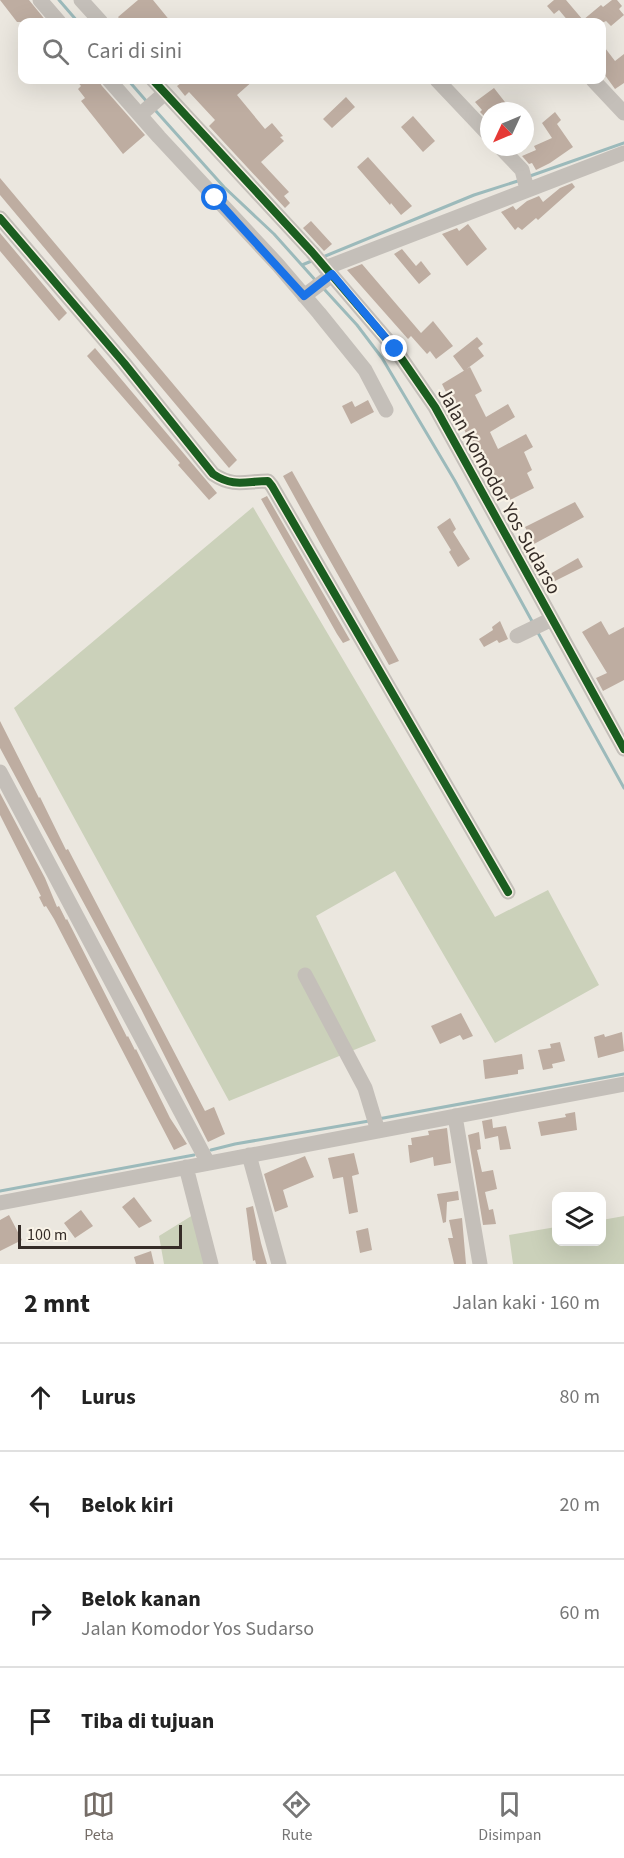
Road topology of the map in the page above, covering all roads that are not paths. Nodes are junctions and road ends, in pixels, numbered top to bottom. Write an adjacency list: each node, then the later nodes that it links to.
1 (40, 0): 3 (street)
2 (81, 0): 4 (street)
3 (56, 18)
4 (97, 18)
5 (113, 84): 11 (street)
6 (155, 84): 9 (street, Jalan Komodor Yos Sudarso)
7 (441, 84): 12 (street)
8 (597, 84): 10 (street)
9 (160, 97): 11 (street); 17 (street, Jalan Komodor Yos Sudarso)
10 (624, 113)
11 (141, 114): 18 (street)
12 (480, 125)
13 (509, 156): 15 (street)
14 (620, 159): 15 (street)
15 (525, 182): 17 (street)
16 (0, 218): 22 (street)
17 (323, 267): 18 (street); 20 (street, Jalan Komodor Yos Sudarso)
18 (307, 294): 19 (street)
19 (386, 410)
20 (624, 749)
21 (0, 772): 28 (street)
22 (508, 892)
23 (305, 975): 26 (street)
24 (624, 1084): 25 (street)
25 (455, 1116): 26 (street); 33 (street)
26 (376, 1123): 27 (street)
27 (249, 1155): 28 (street); 32 (street)
28 (208, 1163): 29 (street)
29 (186, 1167): 30 (street); 31 (street)
30 (0, 1203)
31 (211, 1264)
32 (279, 1264)
33 (480, 1264)

